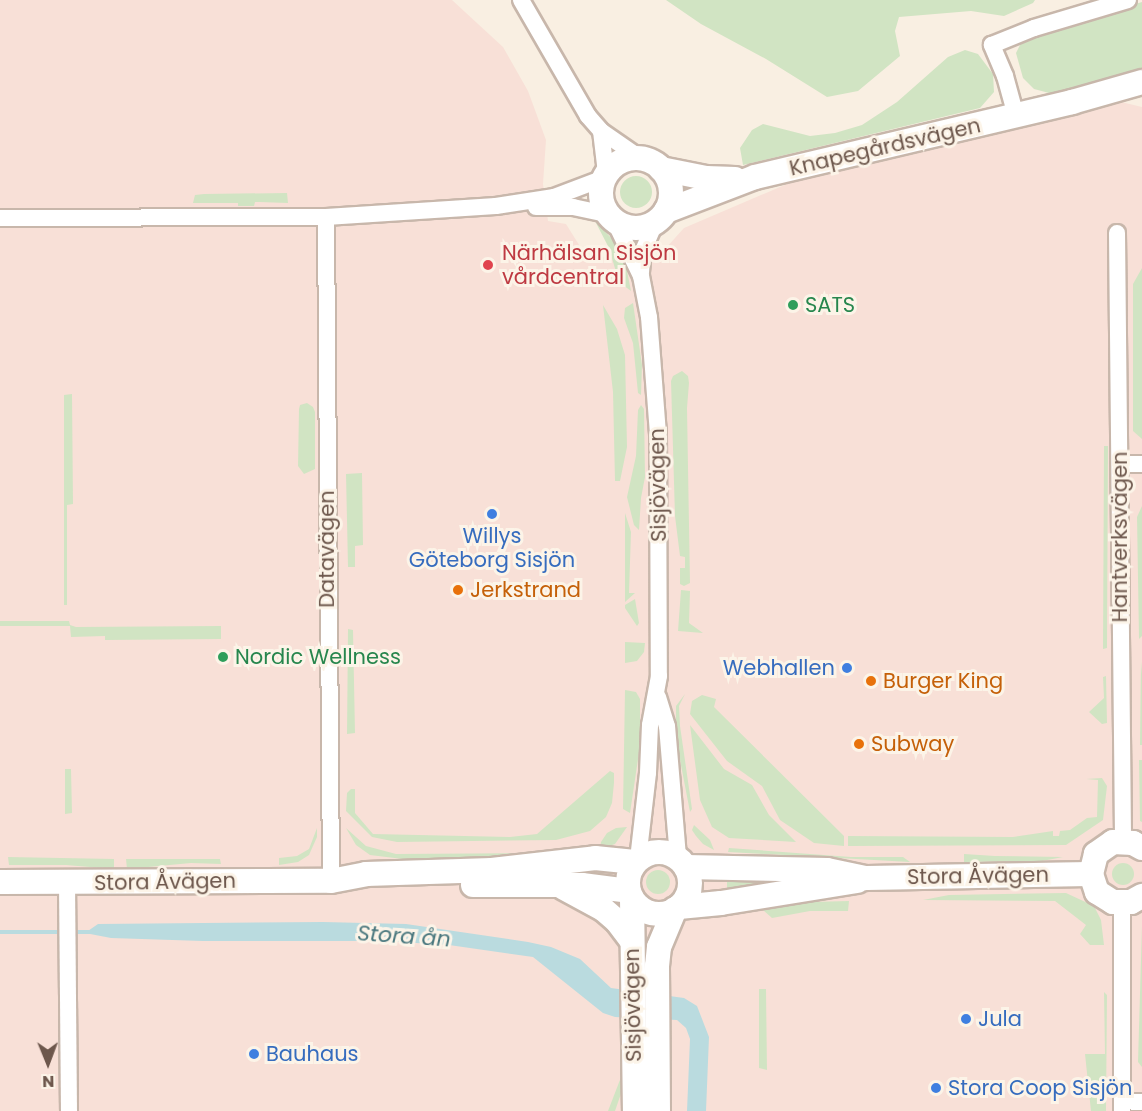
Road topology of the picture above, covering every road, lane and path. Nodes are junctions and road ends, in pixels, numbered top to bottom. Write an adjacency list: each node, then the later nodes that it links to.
1 (521, 0): 5 (street)
2 (1128, 0): 4 (street)
3 (1142, 82): 4 (street, Knapegårdsvägen)
4 (1016, 116): 9 (street, Knapegårdsvägen)
5 (602, 131): 6 (street); 8 (street, Sisjövägen)
6 (640, 158): 7 (street); 8 (street)
7 (661, 169): 9 (street, Knapegårdsvägen); 11 (street, Sisjövägen)
8 (605, 176): 10 (street); 14 (street, Sisjövägen)
9 (755, 177): 11 (street, Knapegårdsvägen)
10 (496, 206): 12 (street); 14 (street)
11 (661, 216): 14 (street); 16 (street, Sisjövägen)
12 (326, 217): 13 (street); 25 (street, Datavägen)
13 (0, 218)
14 (611, 218): 16 (street, Sisjövägen)
15 (1117, 233): 17 (street, Hantverksvägen)
16 (641, 276): 19 (street, Sisjövägen)
17 (1120, 464): 18 (street); 20 (street, Hantverksvägen)
18 (1142, 464)
19 (657, 696): 21 (street, Sisjövägen); 22 (street, Sisjövägen)
20 (1132, 844): 23 (street)
21 (636, 861): 22 (street, Stora Åvägen); 25 (street, Stora Åvägen); 29 (street)
22 (682, 862): 24 (street, Stora Åvägen); 31 (street)
23 (1090, 874): 24 (street, Stora Åvägen); 30 (street)
24 (865, 878): 31 (street, Stora Åvägen)
25 (331, 880): 27 (street, Stora Åvägen); 28 (street, Stora Åvägen)
26 (0, 882): 27 (street, Stora Åvägen)
27 (67, 883): 37 (street)
28 (560, 885): 29 (street, Stora Åvägen); 32 (street, Stora Åvägen)
29 (630, 895): 31 (street, Stora Åvägen); 32 (street, Sisjövägen)
30 (1132, 900): 36 (street)
31 (677, 908): 33 (street, Sisjövägen)
32 (632, 941): 33 (street, Sisjövägen)
33 (645, 990): 34 (street, Sisjövägen)
34 (645, 1027): 38 (street, Sisjövägen); 39 (street, Sisjövägen)
35 (1142, 1101): 36 (street)
36 (1122, 1106)
37 (69, 1111)
38 (635, 1111)
39 (658, 1111)

